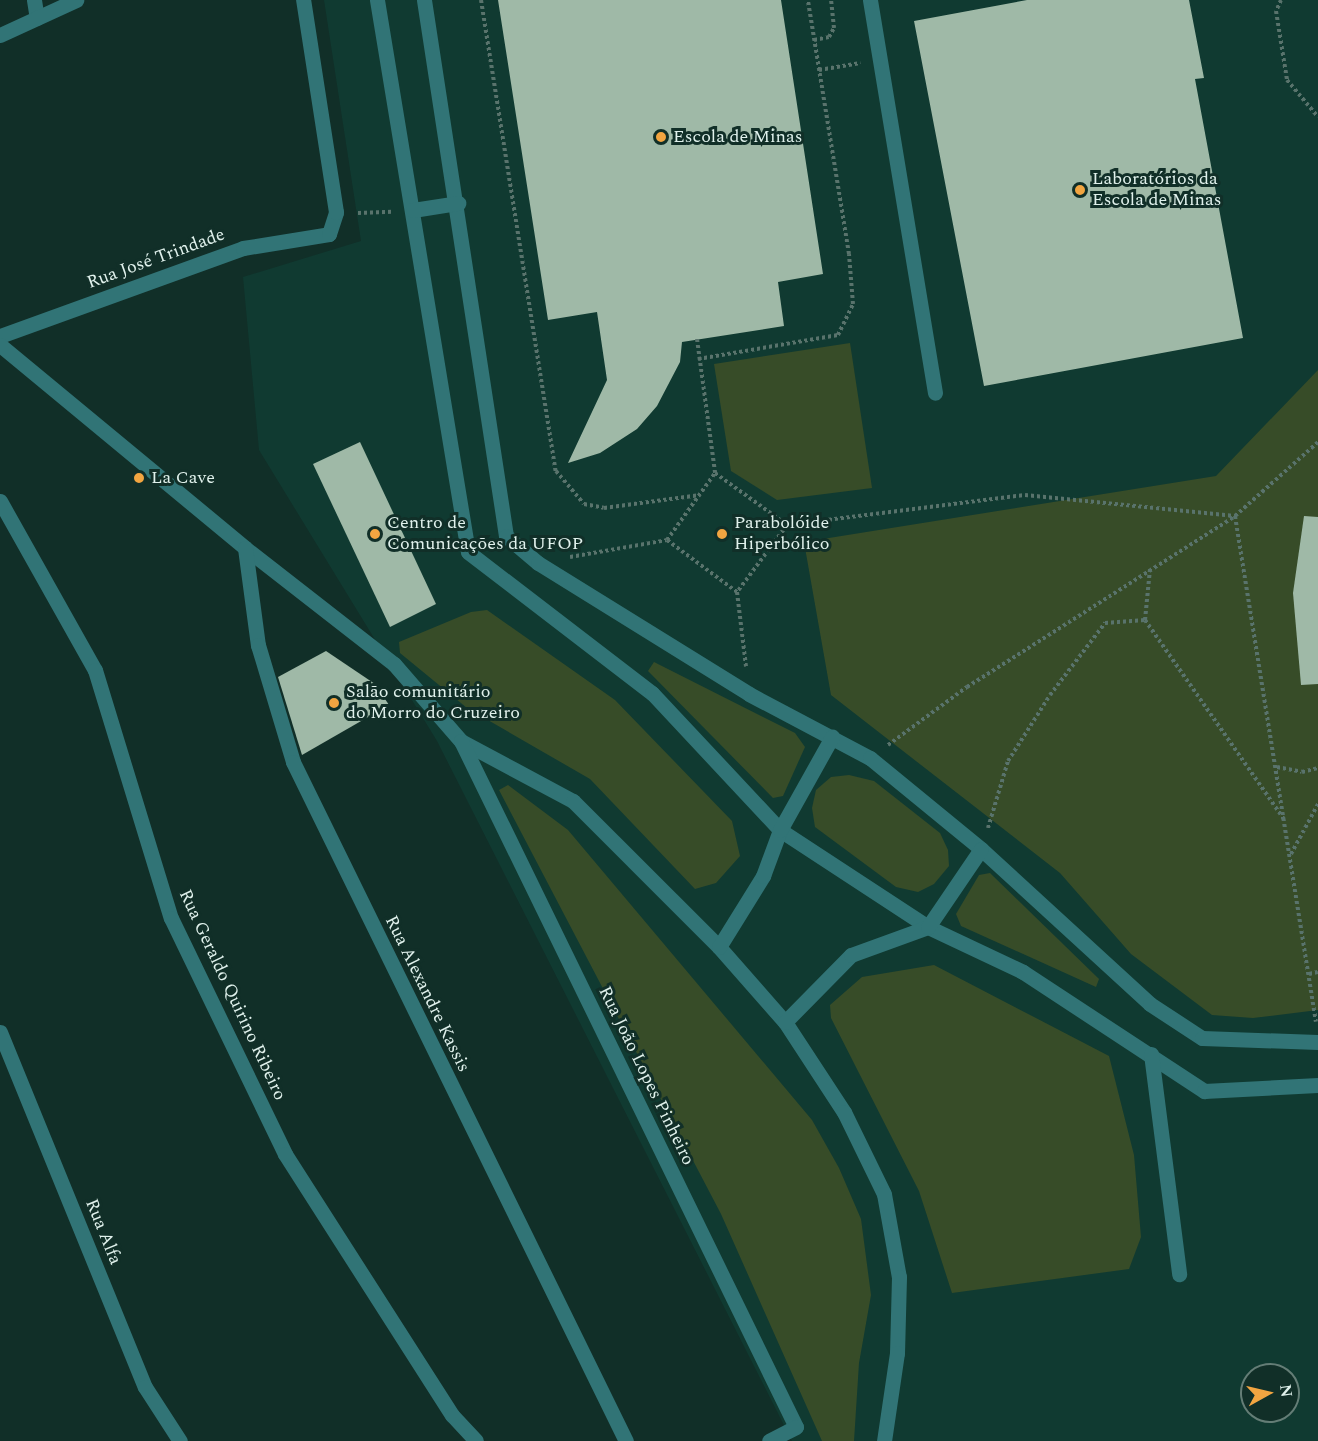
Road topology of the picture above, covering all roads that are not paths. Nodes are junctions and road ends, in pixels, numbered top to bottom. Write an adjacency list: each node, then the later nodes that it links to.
1 (34, 0): 7 (street)
2 (76, 0): 7 (street)
3 (303, 0): 11 (street, Rua José Trindade)
4 (377, 0): 10 (street)
5 (424, 0): 9 (street)
6 (870, 0): 13 (street)
7 (37, 18): 8 (street)
8 (0, 35)
9 (458, 203): 10 (street); 16 (street)
10 (413, 210): 18 (street)
11 (0, 336)
12 (0, 345): 15 (street)
13 (934, 393)
14 (0, 501): 29 (street, Rua Geraldo Quirino Ribeiro)
15 (244, 548): 17 (street); 30 (street, Rua Alexandre Kassis)
16 (832, 737): 18 (street); 19 (street)
17 (461, 741): 21 (street); 31 (street, Rua João Lopes Pinheiro)
18 (780, 830): 20 (street); 21 (street)
19 (981, 849): 20 (street); 24 (street)
20 (928, 927): 22 (street); 25 (street)
21 (718, 947): 22 (street)
22 (785, 1022): 32 (street)
23 (0, 1032): 28 (street, Rua Alfa)
24 (1318, 1042)
25 (1151, 1054): 26 (street); 27 (street)
26 (1318, 1086)
27 (1179, 1274)
28 (180, 1441)
29 (476, 1441)
30 (626, 1441)
31 (769, 1441)
32 (884, 1441)

